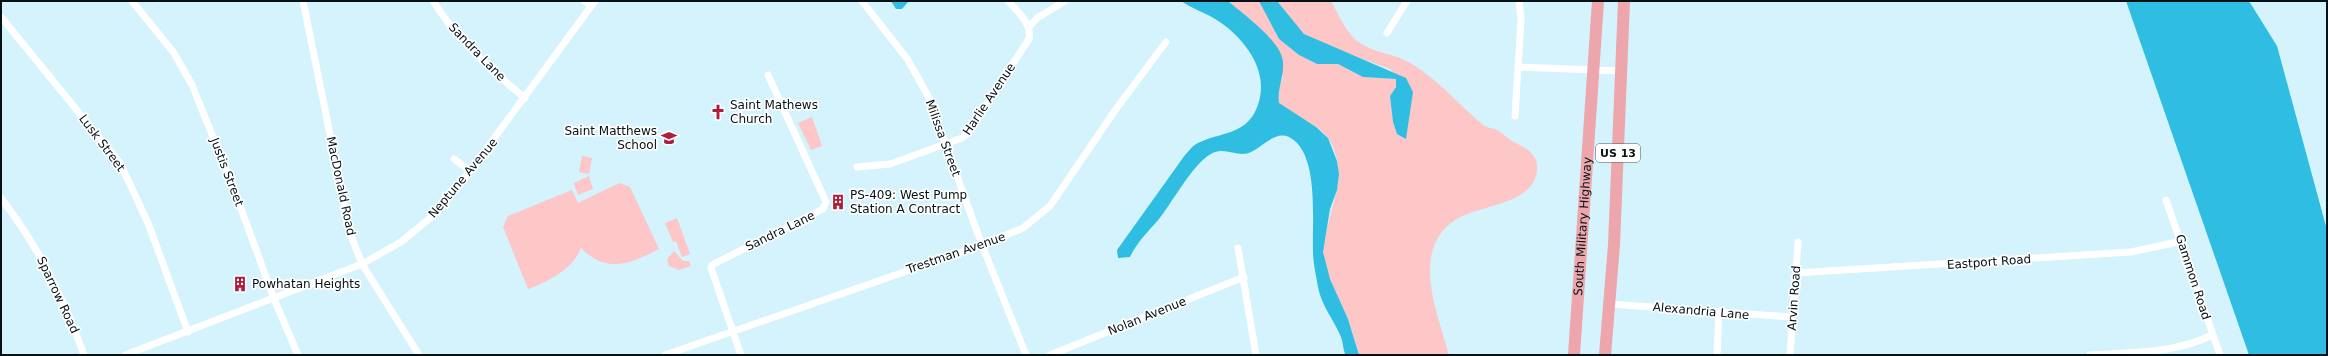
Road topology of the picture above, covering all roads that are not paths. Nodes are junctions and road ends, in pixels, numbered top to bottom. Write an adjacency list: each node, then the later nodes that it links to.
1 (132, 1): 36 (street, Justis Street)
2 (303, 1): 33 (street, MacDonald Road)
3 (433, 1): 21 (street, Sandra Lane)
4 (584, 1): 12 (street)
5 (862, 1): 23 (street, Milissa Street)
6 (1008, 1): 14 (street)
7 (1065, 1): 14 (street)
8 (1407, 1): 15 (street)
9 (1519, 1): 17 (street)
10 (1598, 1): 18 (main road, South Military Highway / US 13)
11 (1624, 1): 19 (main road, US 13)
12 (593, 4): 21 (street, Neptune Avenue)
13 (1, 17): 41 (street, Lusk Street)
14 (1029, 27): 23 (street, Harlie Avenue)
15 (1387, 33)
16 (1166, 42): 31 (street, Trestman Avenue)
17 (1518, 67): 18 (street); 22 (street)
18 (1592, 69): 19 (street); 52 (main road, South Military Highway / US 13)
19 (1621, 71): 37 (main road, US 13)
20 (768, 75): 40 (street, Sandra Lane)
21 (525, 98): 26 (street, Neptune Avenue)
22 (1515, 116)
23 (946, 145): 25 (street, Harlie Avenue); 31 (street, Milissa Street)
24 (454, 159): 26 (street)
25 (857, 167)
26 (470, 171): 33 (street, Neptune Avenue)
27 (1, 198): 43 (street, Sparrow Road)
28 (2166, 200): 29 (street, Gammon Road)
29 (2182, 241): 34 (street, Eastport Road); 42 (street, Gammon Road)
30 (1798, 242): 34 (street, Arvin Road)
31 (982, 245): 40 (street, Trestman Avenue); 49 (street, Milissa Street)
32 (1238, 248): 35 (street)
33 (362, 264): 36 (street, Neptune Avenue); 46 (street, MacDonald Road)
34 (1796, 274): 39 (street, Arvin Road)
35 (1244, 277): 50 (street, Nolan Avenue); 51 (street)
36 (274, 299): 41 (street, Neptune Avenue); 45 (street, Justis Street)
37 (1610, 304): 38 (street, Alexandria Lane); 53 (main road, US 13)
38 (1719, 311): 39 (street, Alexandria Lane); 54 (street)
39 (1792, 317): 55 (street, Arvin Road)
40 (733, 330): 47 (street, Trestman Avenue); 48 (street, Sandra Lane)
41 (188, 332): 44 (street, Neptune Avenue)
42 (2212, 335): 56 (street); 57 (street, Gammon Road)
43 (84, 355)
44 (124, 355)
45 (298, 355)
46 (419, 355)
47 (665, 355)
48 (741, 355)
49 (1026, 355)
50 (1050, 355)
51 (1256, 355)
52 (1574, 355)
53 (1605, 355)
54 (1717, 355)
55 (1790, 355)
56 (2090, 355)
57 (2220, 355)

